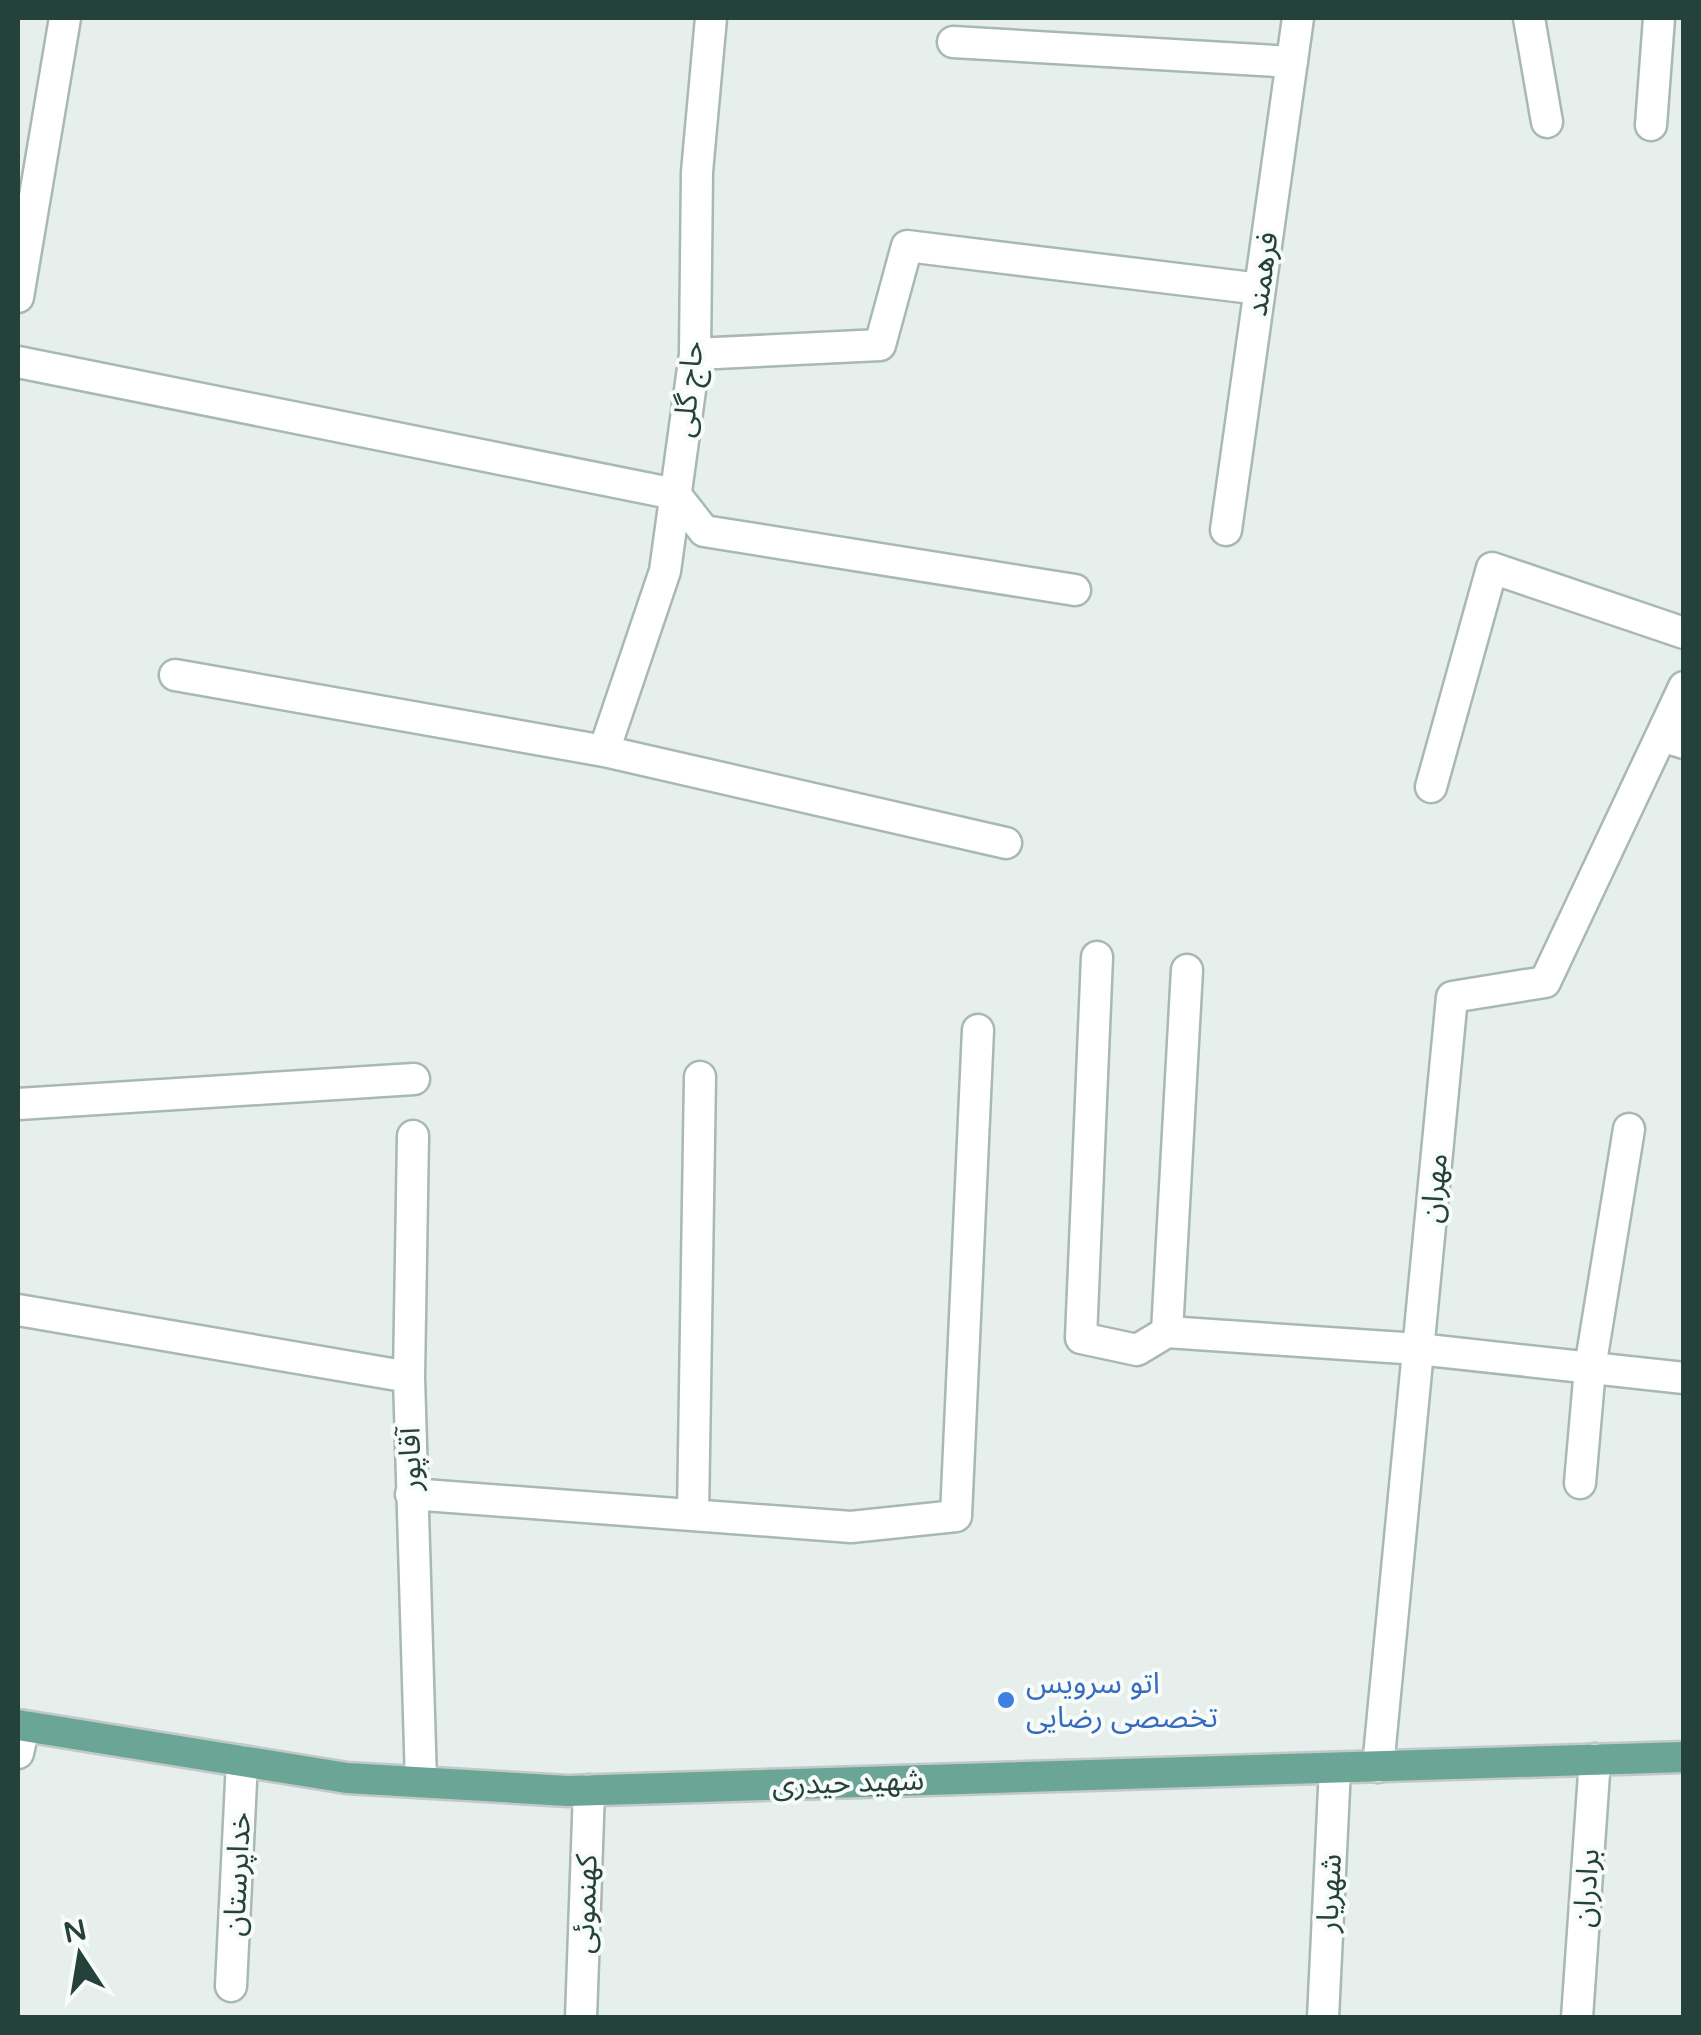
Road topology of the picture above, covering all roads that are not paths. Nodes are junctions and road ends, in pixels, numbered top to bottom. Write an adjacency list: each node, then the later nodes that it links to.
1 (65, 18): 11 (street)
2 (712, 18): 12 (street, حاج گلی)
3 (1298, 18): 7 (street, فرهمند)
4 (1530, 18): 8 (street)
5 (1660, 18): 9 (street)
6 (954, 42): 7 (street)
7 (1292, 62): 10 (street, فرهمند)
8 (1547, 122)
9 (1651, 125)
10 (1260, 289): 12 (street); 15 (street, فرهمند)
11 (18, 297)
12 (695, 354): 14 (street, حاج گلی)
13 (18, 362): 14 (street)
14 (675, 494): 16 (street); 21 (street, حاج گلی)
15 (1226, 530)
16 (1075, 590)
17 (1684, 633): 22 (street)
18 (175, 675): 21 (street)
19 (1684, 687): 20 (street)
20 (1672, 739): 34 (street, مهران)
21 (604, 751): 23 (street)
22 (1431, 787)
23 (1006, 843)
24 (1097, 957): 33 (street)
25 (1187, 970): 33 (street)
26 (978, 1030): 40 (street)
27 (700, 1077): 40 (street)
28 (414, 1079): 29 (street)
29 (18, 1104)
30 (1628, 1130): 35 (street)
31 (413, 1136): 36 (street, آقاپور)
32 (18, 1310): 36 (street)
33 (1166, 1332): 34 (street)
34 (1418, 1349): 35 (street); 45 (street, مهران)
35 (1590, 1368): 37 (street); 38 (street)
36 (409, 1377): 39 (street, آقاپور)
37 (1684, 1378)
38 (1580, 1483)
39 (411, 1494): 40 (street); 47 (street, آقاپور)
40 (693, 1515)
41 (20, 1735): 44 (main road, شهید حیدری)
42 (1684, 1757): 43 (main road, شهید حیدری)
43 (1595, 1760): 45 (main road, شهید حیدری); 52 (street, برادران)
44 (242, 1761): 47 (main road, شهید حیدری); 49 (street, خداپرستان)
45 (1378, 1767): 46 (main road, شهید حیدری)
46 (1335, 1768): 48 (main road, شهید حیدری); 51 (street, شهریار)
47 (422, 1782): 48 (main road, شهید حیدری)
48 (589, 1790): 50 (street, کهنموئی)
49 (231, 1986)
50 (580, 2018)
51 (1323, 2018)
52 (1577, 2018)

